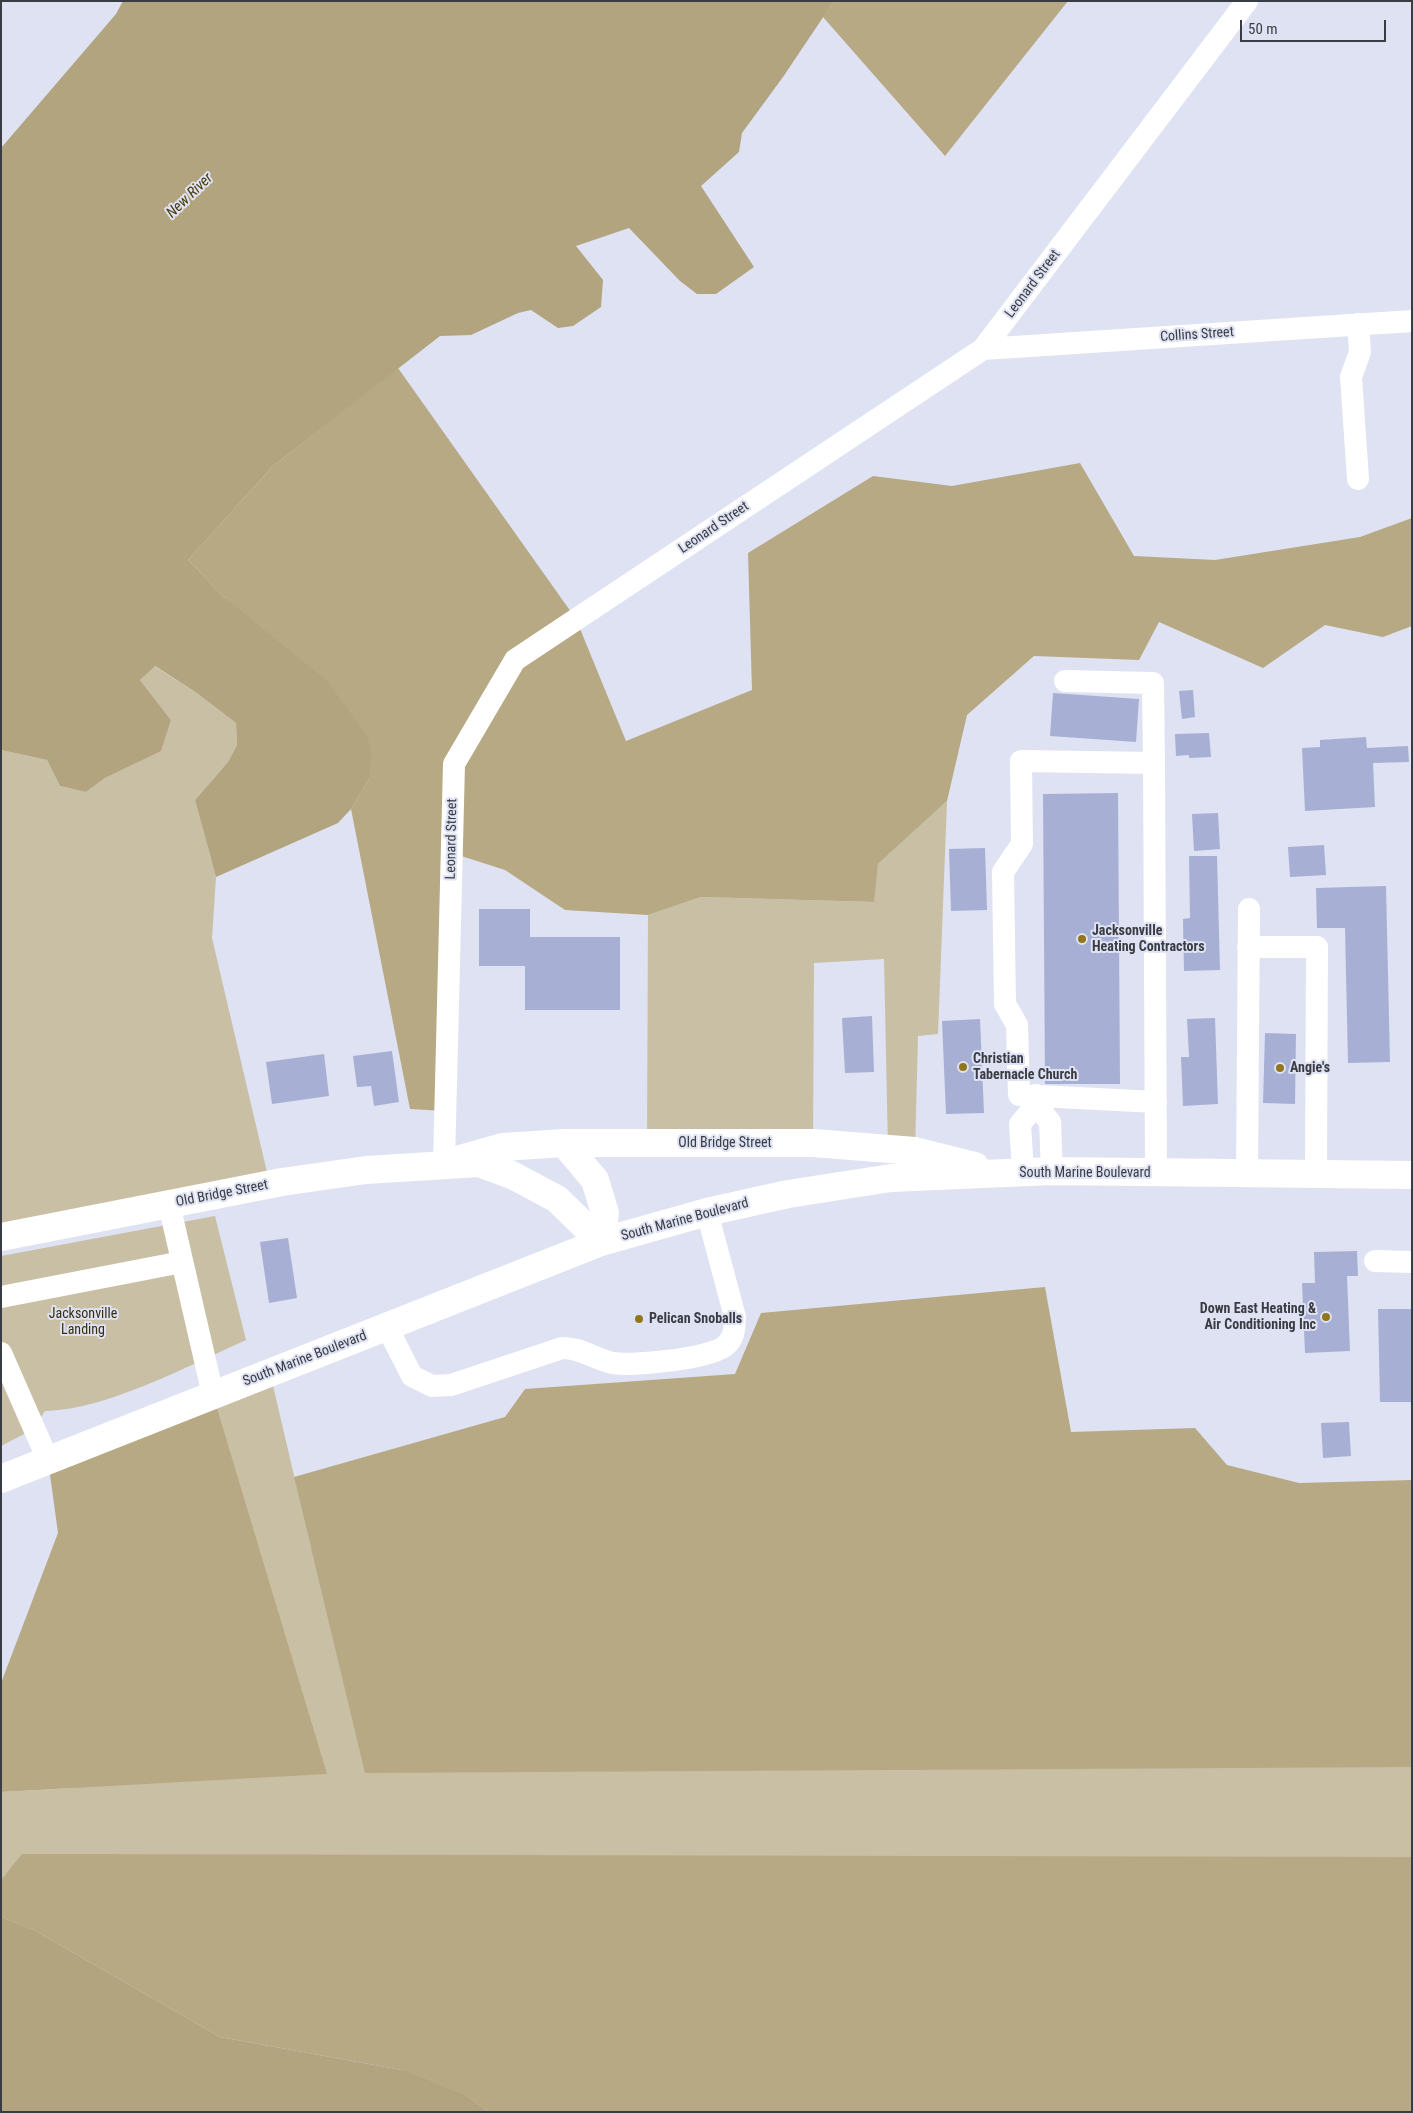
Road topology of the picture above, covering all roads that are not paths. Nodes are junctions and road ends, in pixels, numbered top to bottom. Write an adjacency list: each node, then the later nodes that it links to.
1 (1247, 1): 4 (street, Leonard Street)
2 (1412, 321): 3 (street, Collins Street)
3 (1358, 324): 4 (street, Collins Street); 5 (street)
4 (982, 350): 13 (street, Leonard Street)
5 (1358, 479)
6 (1065, 681): 7 (street)
7 (1154, 762): 10 (street); 11 (street)
8 (1248, 909): 9 (street)
9 (1248, 947): 15 (street); 18 (street)
10 (1036, 1100): 11 (street); 14 (street); 16 (street)
11 (1156, 1102): 17 (street)
12 (564, 1143): 13 (main road, Old Bridge Street); 16 (main road, Old Bridge Street); 23 (main road)
13 (444, 1163): 20 (main road, Old Bridge Street); 23 (main road, Old Bridge Street)
14 (1052, 1171): 16 (main road, South Marine Boulevard); 17 (main road, South Marine Boulevard)
15 (1247, 1172): 17 (main road, South Marine Boulevard); 18 (main road, South Marine Boulevard)
16 (1014, 1173): 21 (main road, South Marine Boulevard)
17 (1156, 1173)
18 (1316, 1173): 19 (main road, South Marine Boulevard)
19 (1412, 1175)
20 (169, 1204): 22 (main road, Old Bridge Street); 25 (street)
21 (707, 1212): 23 (main road, South Marine Boulevard); 28 (street)
22 (1, 1237)
23 (601, 1242): 28 (main road, South Marine Boulevard)
24 (1375, 1261): 26 (street)
25 (182, 1262): 27 (street); 30 (street)
26 (1412, 1262)
27 (1, 1296)
28 (387, 1327): 30 (main road, South Marine Boulevard)
29 (2, 1357): 31 (street)
30 (213, 1395): 31 (main road, South Marine Boulevard)
31 (48, 1460): 32 (main road, South Marine Boulevard)
32 (1, 1479)

